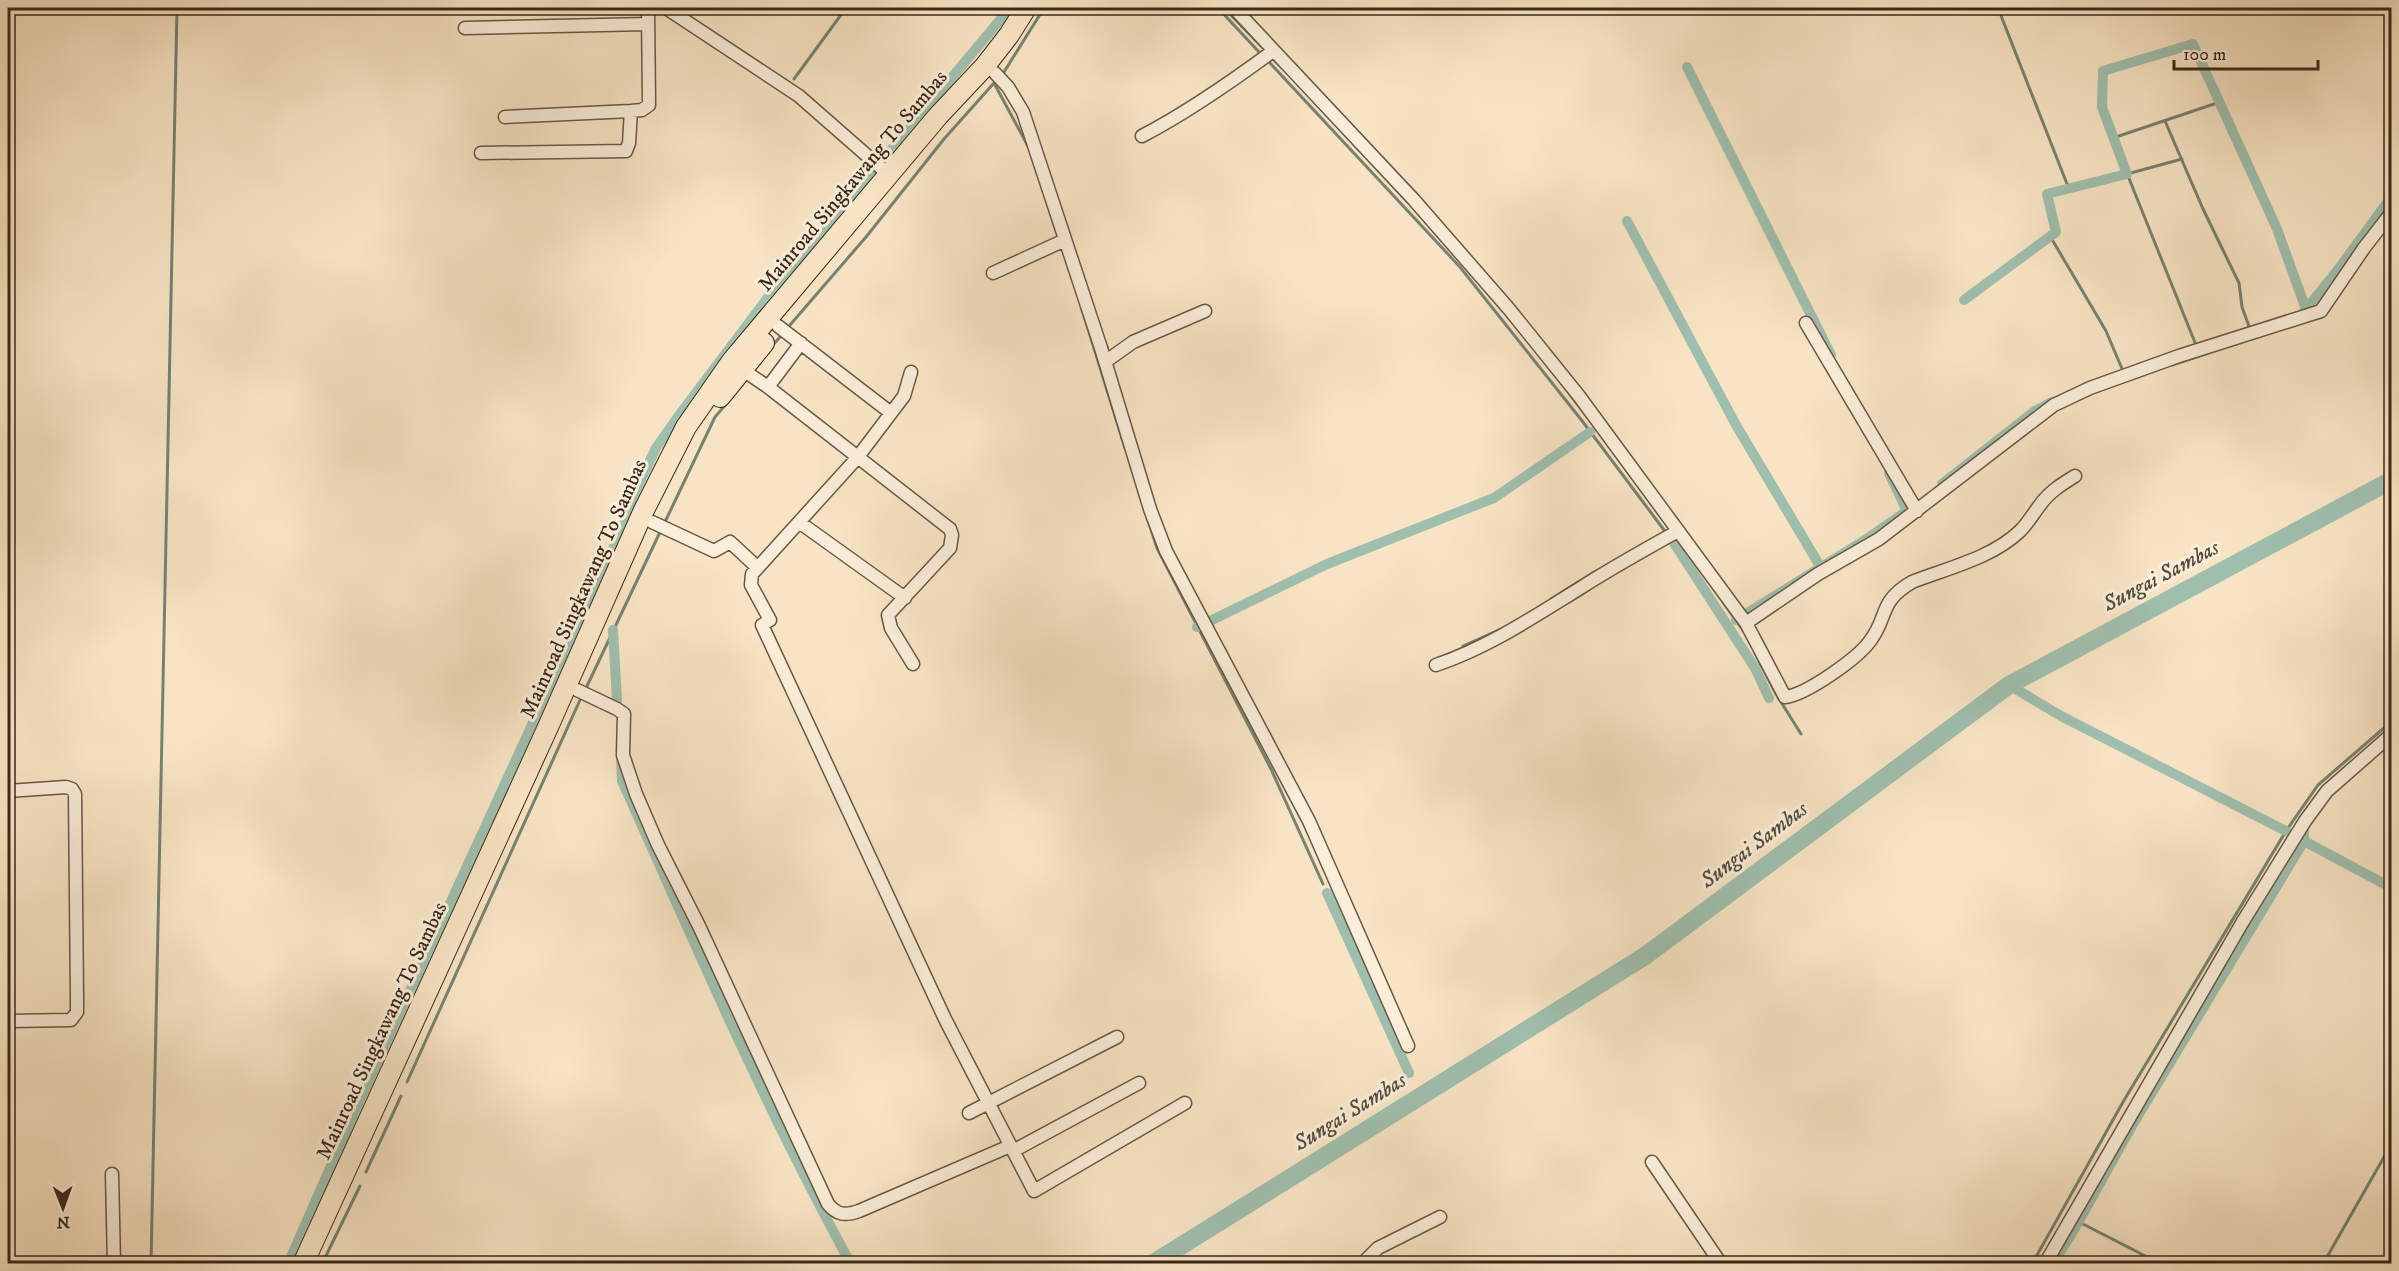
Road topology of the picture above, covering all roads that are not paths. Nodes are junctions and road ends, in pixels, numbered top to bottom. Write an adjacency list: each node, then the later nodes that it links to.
1 (648, 8): 6 (street)
2 (666, 8): 14 (street)
3 (1026, 8): 14 (highway, Mainroad Singkawang To Sambas)
4 (1039, 8): 9 (highway, Mainroad Singkawang To Sambas)
5 (1234, 8): 8 (street)
6 (648, 24): 7 (street); 10 (street)
7 (465, 28)
8 (1273, 51): 12 (street); 33 (street)
9 (995, 73): 16 (highway, Mainroad Singkawang To Sambas); 17 (street)
10 (631, 111): 11 (street); 13 (street)
11 (505, 117)
12 (1142, 136)
13 (481, 153)
14 (888, 174): 16 (highway, Mainroad Singkawang To Sambas)
15 (2391, 212): 30 (street)
16 (859, 221): 21 (highway, Mainroad Singkawang To Sambas); 37 (highway, Mainroad Singkawang To Sambas)
17 (1065, 240): 18 (street); 23 (street)
18 (993, 273)
19 (1205, 311): 23 (street)
20 (1806, 323): 30 (street)
21 (778, 326): 22 (street); 24 (highway, Mainroad Singkawang To Sambas)
22 (801, 343): 26 (street); 27 (street)
23 (1105, 362): 45 (street)
24 (742, 370): 26 (street); 32 (highway, Mainroad Singkawang To Sambas)
25 (911, 372): 27 (street)
26 (768, 387): 28 (street)
27 (891, 413): 28 (street)
28 (857, 458): 31 (street); 35 (street)
29 (2075, 476): 36 (street)
30 (1917, 511): 36 (street)
31 (799, 522): 34 (street); 35 (street)
32 (652, 523): 34 (street); 37 (highway, Mainroad Singkawang To Sambas)
33 (1678, 531): 36 (street); 39 (street)
34 (757, 567): 48 (street)
35 (905, 598): 38 (street)
36 (1746, 623)
37 (592, 643): 40 (highway, Mainroad Singkawang To Sambas); 53 (highway, Mainroad Singkawang To Sambas)
38 (913, 664)
39 (1436, 665)
40 (577, 690): 50 (street); 53 (highway, Mainroad Singkawang To Sambas)
41 (2391, 734): 60 (street)
42 (8, 791): 43 (street)
43 (8, 1021)
44 (1117, 1037): 48 (street)
45 (1408, 1046)
46 (1139, 1083): 50 (street)
47 (1185, 1103): 50 (street)
48 (989, 1104): 49 (street); 50 (street)
49 (969, 1113)
50 (1012, 1149)
51 (1652, 1162): 59 (street)
52 (112, 1174): 56 (street)
53 (336, 1203): 57 (highway, Mainroad Singkawang To Sambas); 58 (highway, Mainroad Singkawang To Sambas)
54 (1440, 1217): 55 (street)
55 (1370, 1261)
56 (114, 1263)
57 (303, 1263)
58 (316, 1263)
59 (1721, 1263)
60 (2045, 1263)

